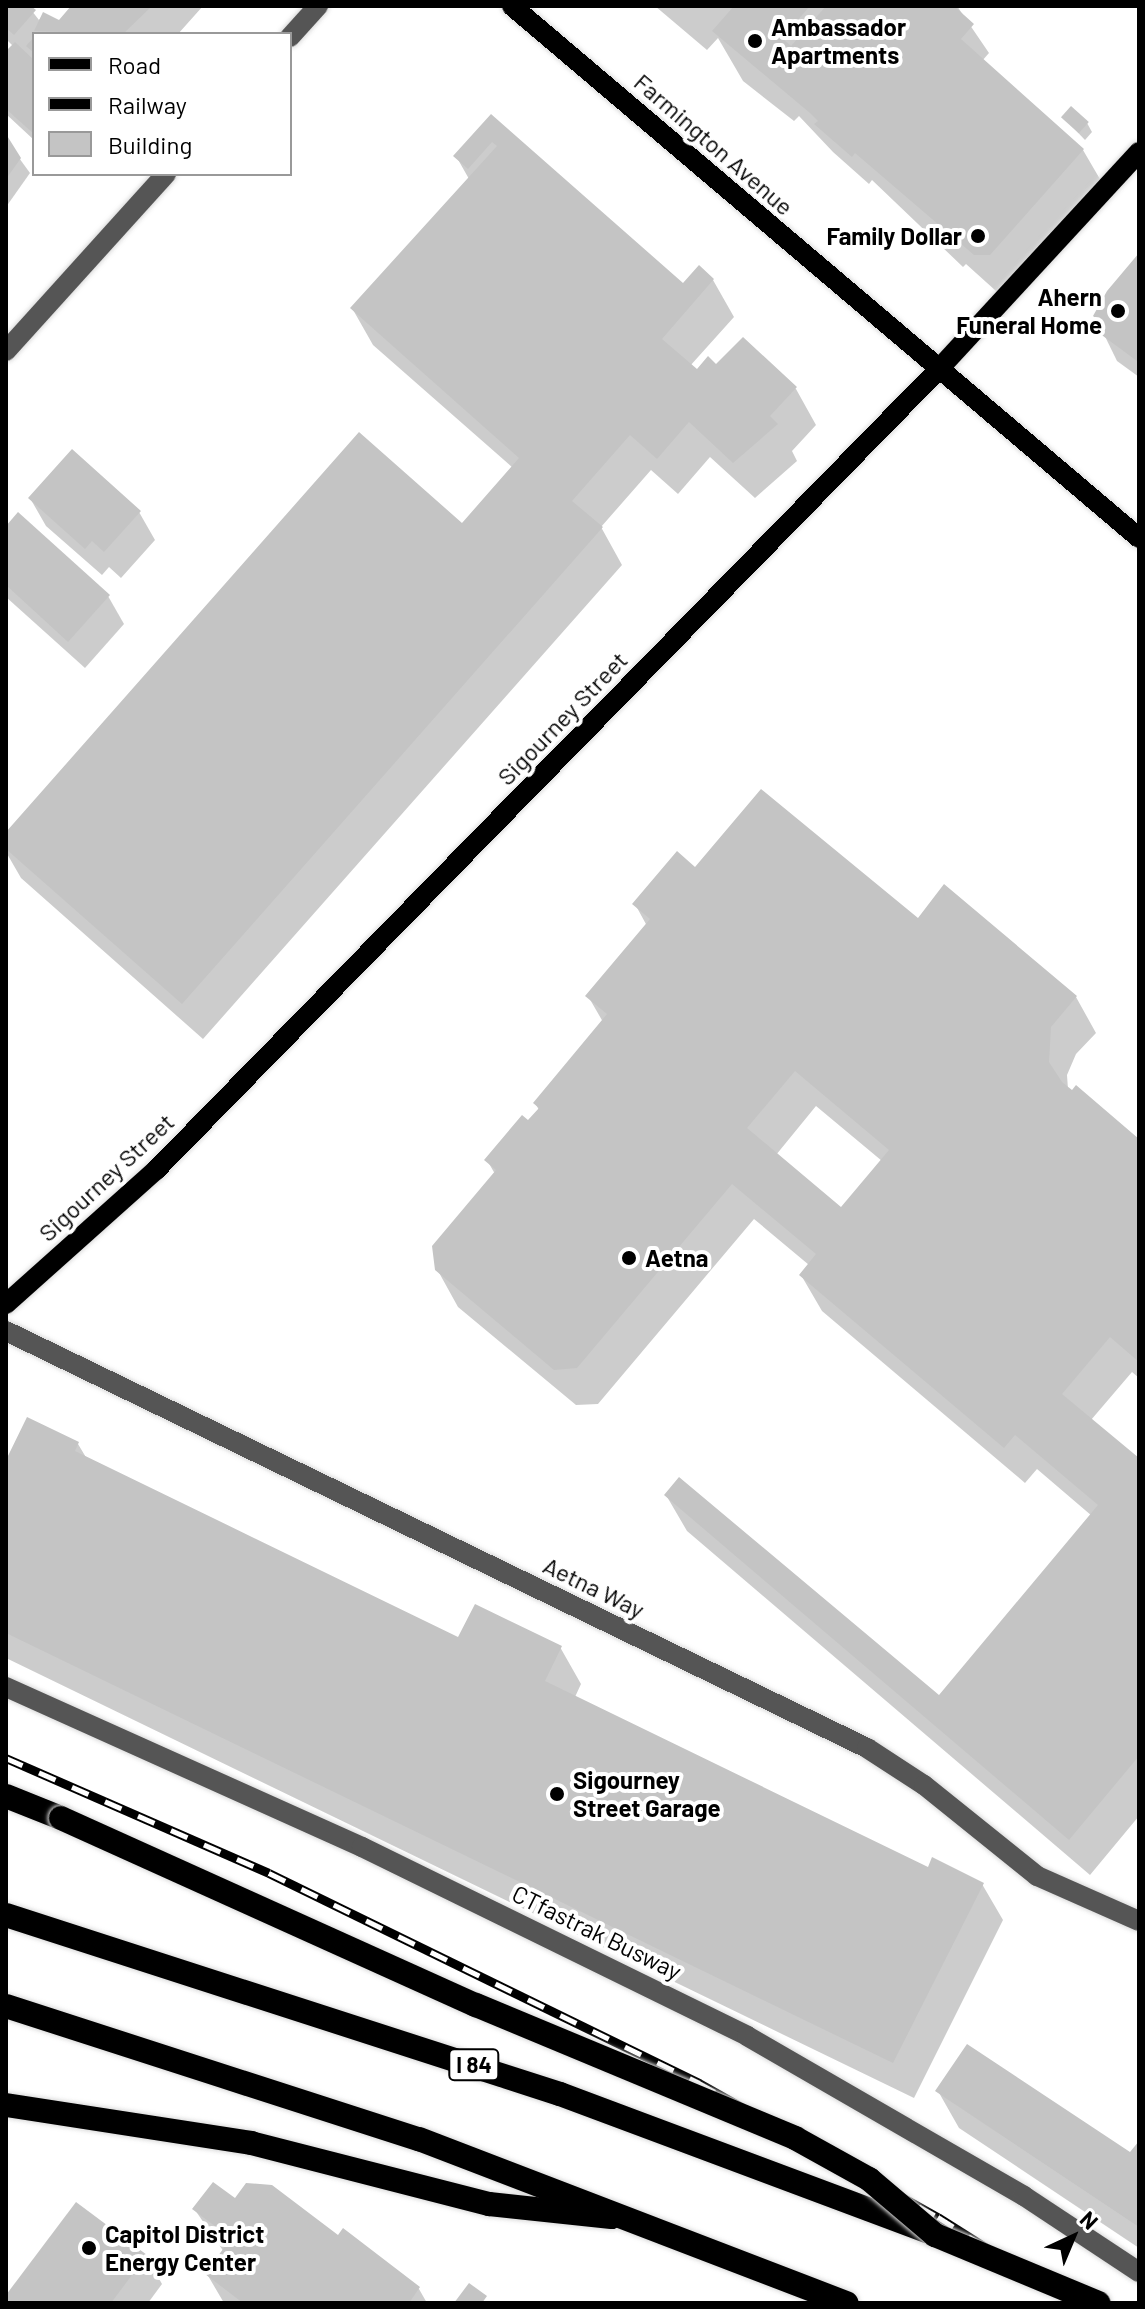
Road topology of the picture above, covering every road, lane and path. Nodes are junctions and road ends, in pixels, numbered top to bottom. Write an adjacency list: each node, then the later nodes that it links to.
1 (318, 6): 3 (street)
2 (512, 6): 7 (main road, Farmington Avenue)
3 (292, 35)
4 (1139, 152): 7 (main road, Sigourney Street)
5 (164, 176): 6 (street)
6 (6, 351)
7 (937, 371): 8 (main road, Farmington Avenue); 9 (main road, Sigourney Street)
8 (1139, 538)
9 (6, 1304)
10 (6, 1331): 14 (street, Aetna Way)
11 (6, 1687): 19 (street, CTfastrak Busway)
12 (6, 1796): 18 (highway, bridge)
13 (6, 1915): 18 (highway, I 84)
14 (1139, 1921)
15 (6, 2006): 17 (highway)
16 (6, 2105): 17 (highway)
17 (629, 2216): 20 (highway)
18 (935, 2235): 21 (highway, I 84, bridge)
19 (1139, 2272)
20 (847, 2303)
21 (1098, 2303)

